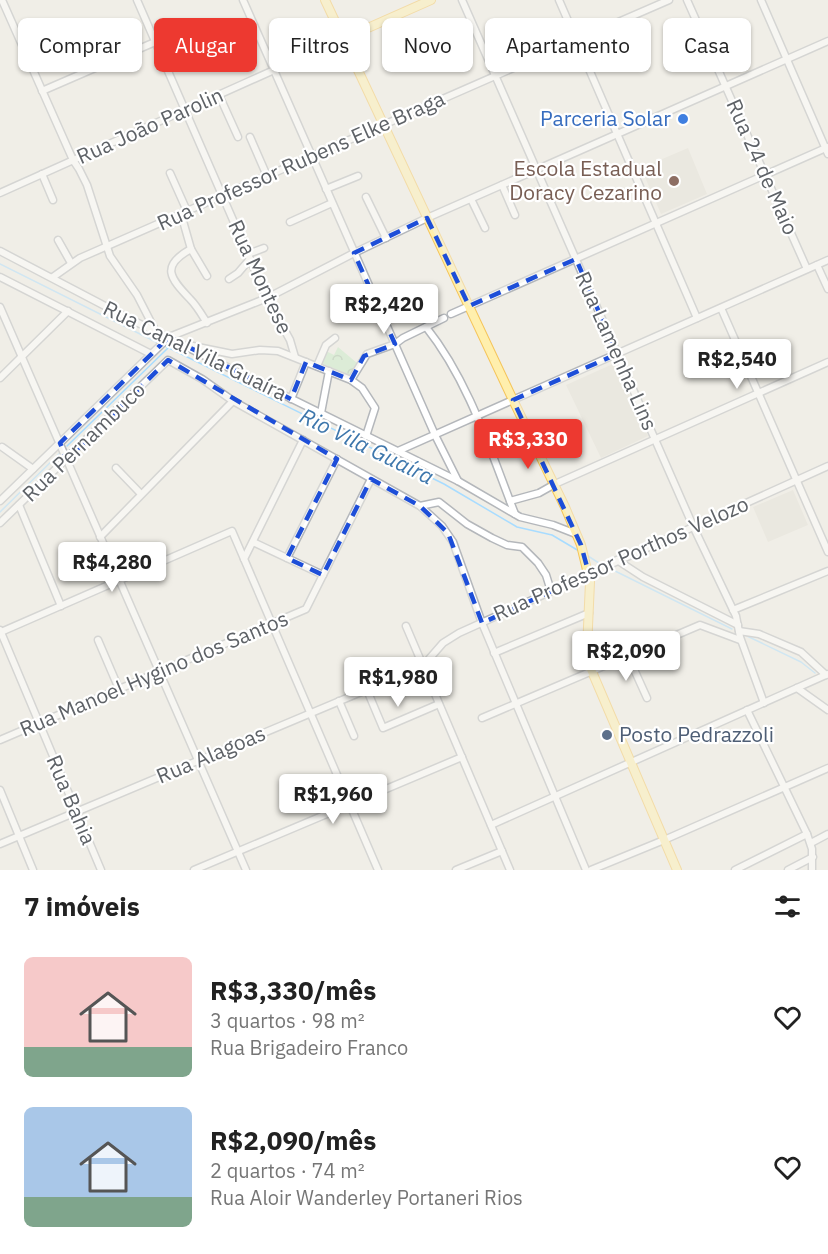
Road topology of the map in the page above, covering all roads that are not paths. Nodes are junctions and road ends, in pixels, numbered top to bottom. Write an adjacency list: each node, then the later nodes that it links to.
1 (2, 0): 28 (street)
2 (137, 0): 15 (street, Rua Montese)
3 (243, 0): 18 (street)
4 (325, 0): 11 (main road)
5 (431, 0): 14 (main road, Rua João Parolin)
6 (462, 0): 26 (street, Rua Lamenha Lins)
7 (559, 0): 12 (street)
8 (669, 0): 13 (street)
9 (687, 0): 27 (street, Rua 24 de Maio)
10 (761, 0): 19 (street)
11 (333, 18)
12 (567, 18)
13 (628, 18)
14 (370, 27)
15 (154, 40)
16 (828, 41): 19 (street)
17 (154, 42): 28 (street)
18 (269, 59)
19 (787, 59): 27 (street); 35 (street)
20 (168, 72): 30 (street, Rua Montese)
21 (270, 72): 29 (street, Rua João Parolin)
22 (275, 72): 36 (street)
23 (359, 72): 31 (main road)
24 (505, 72): 26 (street, Rua Professor Rubens Elke Braga)
25 (591, 72): 32 (street)
26 (496, 76): 31 (street, Rua Professor Rubens Elke Braga); 38 (street, Rua Lamenha Lins)
27 (726, 86): 32 (street); 41 (street, Rua 24 de Maio)
28 (42, 91): 37 (street)
29 (219, 95): 30 (street, Rua João Parolin); 33 (street)
30 (185, 110): 37 (street, Rua João Parolin); 47 (street, Rua Montese)
31 (384, 125): 36 (street, Rua Professor Rubens Elke Braga); 54 (main road)
32 (617, 134): 38 (street); 56 (street)
33 (238, 137)
34 (250, 137): 42 (street)
35 (827, 150): 41 (street)
36 (312, 156): 42 (street, Rua Professor Rubens Elke Braga); 45 (street)
37 (73, 160): 40 (street, Rua João Parolin); 60 (street)
38 (537, 170): 44 (street); 66 (street, Rua Lamenha Lins)
39 (170, 173): 52 (street)
40 (42, 174): 46 (street, Rua João Parolin); 50 (street)
41 (765, 175): 56 (street); 70 (street, Rua 24 de Maio)
42 (267, 176): 47 (street, Rua Professor Rubens Elke Braga)
43 (358, 176): 45 (street)
44 (502, 185): 49 (street); 53 (street)
45 (326, 189): 51 (street)
46 (0, 193)
47 (222, 196): 52 (street, Rua Professor Rubens Elke Braga); 65 (street, Rua Montese)
48 (366, 197): 58 (street)
49 (471, 199): 54 (street); 57 (street)
50 (53, 200)
51 (332, 203): 55 (street); 64 (street)
52 (184, 213): 60 (street, Rua Professor Rubens Elke Braga); 62 (street)
53 (515, 215)
54 (427, 218): 58 (street); 77 (main road)
55 (290, 222)
56 (656, 223): 66 (street); 83 (street)
57 (484, 228)
58 (386, 238): 64 (street)
59 (58, 240): 68 (street)
60 (107, 246): 68 (street, Rua Professor Rubens Elke Braga); 86 (street)
61 (264, 248): 65 (street)
62 (191, 249): 71 (street); 84 (street)
63 (0, 251): 73 (street, Rua Canal Vila Guaíra)
64 (354, 253): 76 (street); 90 (street)
65 (249, 257): 74 (street); 76 (street, Rua Montese)
66 (576, 259): 77 (street); 92 (street, Rua Lamenha Lins)
67 (828, 260): 69 (street)
68 (72, 263): 73 (street, Rua Professor Rubens Elke Braga)
69 (817, 265): 70 (street); 75 (street)
70 (807, 269): 79 (street)
71 (207, 276)
72 (0, 277): 80 (street, Rua Canal Vila Guaíra)
73 (53, 278): 86 (street, Rua Canal Vila Guaíra)
74 (229, 279)
75 (828, 289)
76 (267, 298): 84 (street); 94 (street, Rua Montese)
77 (468, 306): 81 (street); 104 (main road)
78 (0, 307): 93 (street)
79 (720, 308): 83 (street); 102 (street)
80 (68, 311): 91 (street, Rua Canal Vila Guaíra); 93 (street)
81 (451, 314)
82 (444, 318): 85 (street)
83 (697, 318): 92 (street)
84 (207, 322): 88 (street)
85 (426, 327): 90 (street); 107 (street)
86 (156, 331): 88 (street, Rua Canal Vila Guaíra)
87 (334, 338): 98 (street)
88 (166, 339): 89 (street, Rua Canal Vila Guaíra); 91 (street, Rua Pernambuco)
89 (182, 343): 94 (street); 103 (street, Rua Canal Vila Guaíra)
90 (395, 344): 101 (street); 108 (street)
91 (151, 354): 112 (street, Rua Pernambuco)
92 (617, 354): 104 (street); 111 (street, Rua Lamenha Lins)
93 (22, 357): 100 (street); 112 (street)
94 (295, 357): 96 (street)
95 (168, 360): 105 (street, Rua Canal Vila Guaíra); 115 (street, Rua Pernambuco)
96 (306, 362): 98 (street); 103 (street)
97 (828, 362): 102 (street)
98 (317, 366): 99 (street)
99 (329, 371): 101 (street); 106 (street)
100 (0, 378)
101 (351, 380): 109 (street)
102 (758, 394): 111 (street); 121 (street)
103 (291, 399): 106 (street, Rua Canal Vila Guaíra)
104 (513, 400): 107 (street); 123 (main road)
105 (233, 401): 110 (street, Rua Canal Vila Guaíra); 124 (street)
106 (321, 413): 109 (street, Rua Canal Vila Guaíra)
107 (477, 416): 108 (street); 126 (street)
108 (435, 435): 114 (street); 122 (street)
109 (366, 436): 114 (street, Rua Canal Vila Guaíra)
110 (303, 440): 116 (street, Rua Canal Vila Guaíra); 134 (street)
111 (655, 440): 123 (street); 131 (street, Rua Lamenha Lins)
112 (60, 443): 115 (street); 119 (street, Rua Pernambuco)
113 (2, 447): 119 (street)
114 (398, 451): 122 (street, Rua Canal Vila Guaíra)
115 (66, 459): 127 (street, Rua Pernambuco); 133 (street)
116 (337, 459): 120 (street, Rua Canal Vila Guaíra); 136 (street)
117 (828, 466): 121 (street, Rua Professor Porthos Velozo)
118 (116, 468): 124 (street)
119 (33, 470): 125 (street, Rua Pernambuco)
120 (371, 479): 128 (street, Rua Canal Vila Guaíra); 141 (street, Rua Manoel Hygino dos Santos)
121 (796, 480): 131 (street, Rua Professor Porthos Velozo); 135 (street)
122 (458, 481): 129 (street, Rua Canal Vila Guaíra)
123 (553, 486): 126 (street); 132 (main road)
124 (141, 494): 133 (street)
125 (0, 501)
126 (510, 501): 129 (street)
127 (19, 506): 130 (street, Rua Pernambuco); 144 (street)
128 (420, 506): 143 (street, Rua Canal Vila Guaíra); 147 (street)
129 (516, 514): 132 (street, Rua Canal Vila Guaíra)
130 (0, 523)
131 (693, 526): 138 (street, Rua Professor Porthos Velozo); 145 (street, Rua Lamenha Lins)
132 (574, 530): 140 (main road)
133 (100, 537): 142 (street)
134 (253, 542): 136 (street); 137 (street)
135 (828, 552)
136 (287, 558): 141 (street)
137 (244, 559): 142 (street); 148 (street)
138 (617, 560): 140 (street, Rua Professor Porthos Velozo); 150 (street)
139 (828, 570): 145 (street)
140 (589, 574): 143 (street, Rua Professor Porthos Velozo); 146 (main road)
141 (323, 575): 148 (street, Rua Manoel Hygino dos Santos)
142 (120, 580): 144 (street); 157 (street)
143 (551, 591): 147 (street, Rua Professor Porthos Velozo)
144 (61, 606): 151 (street)
145 (733, 610): 150 (street, Rua Lamenha Lins)
146 (589, 613): 154 (street); 158 (main road)
147 (482, 623): 154 (street); 156 (street, Rua Professor Porthos Velozo)
148 (272, 624): 157 (street, Rua Manoel Hygino dos Santos); 170 (street)
149 (406, 626): 156 (street)
150 (739, 628): 153 (street, Rua Lamenha Lins); 159 (street)
151 (1, 631): 172 (street, Rua Bahia)
152 (98, 640): 161 (street)
153 (741, 640): 155 (street); 165 (street, Rua Lamenha Lins)
154 (494, 653): 167 (street)
155 (628, 656): 158 (street); 163 (street)
156 (423, 666): 162 (street, Rua Alagoas); 166 (street)
157 (160, 672): 161 (street, Rua Manoel Hygino dos Santos); 176 (street)
158 (591, 672): 167 (street); 177 (main road)
159 (827, 675): 160 (street)
160 (798, 688): 165 (street); 169 (street)
161 (119, 689): 172 (street, Rua Manoel Hygino dos Santos)
162 (367, 690): 164 (street, Rua Alagoas); 166 (street)
163 (647, 698)
164 (339, 701): 170 (street, Rua Alagoas); 173 (street)
165 (765, 703): 168 (street)
166 (439, 704): 175 (street)
167 (516, 704): 171 (street); 181 (street)
168 (747, 710): 177 (street); 179 (street)
169 (828, 710)
170 (310, 713): 176 (street, Rua Alagoas); 182 (street)
171 (482, 718)
172 (39, 723): 174 (street, Rua Manoel Hygino dos Santos); 183 (street, Rua Bahia)
173 (354, 736)
174 (0, 740)
175 (462, 758): 182 (street); 184 (street)
176 (198, 760): 183 (street, Rua Alagoas); 191 (street)
177 (630, 762): 181 (street); 188 (main road)
178 (827, 770): 179 (street)
179 (785, 787): 185 (street); 188 (street)
180 (0, 790): 187 (street)
181 (554, 796): 184 (street); 201 (street)
182 (350, 805): 191 (street); 198 (street)
183 (76, 812): 187 (street, Rua Alagoas); 195 (street, Rua Bahia)
184 (490, 825): 192 (street)
185 (807, 834): 189 (street); 204 (street)
186 (828, 834): 189 (street)
187 (19, 836): 190 (street, Rua Alagoas); 194 (street)
188 (664, 840): 202 (street); 203 (main road)
189 (811, 843): 193 (street)
190 (0, 844)
191 (238, 851): 196 (street); 197 (street)
192 (502, 851): 199 (street); 200 (street)
193 (813, 857): 205 (street); 206 (street)
194 (33, 870)
195 (101, 870)
196 (194, 870)
197 (246, 870)
198 (378, 870)
199 (456, 870)
200 (510, 870)
201 (585, 870)
202 (591, 870)
203 (677, 870)
204 (735, 870)
205 (788, 870)
206 (812, 870)

